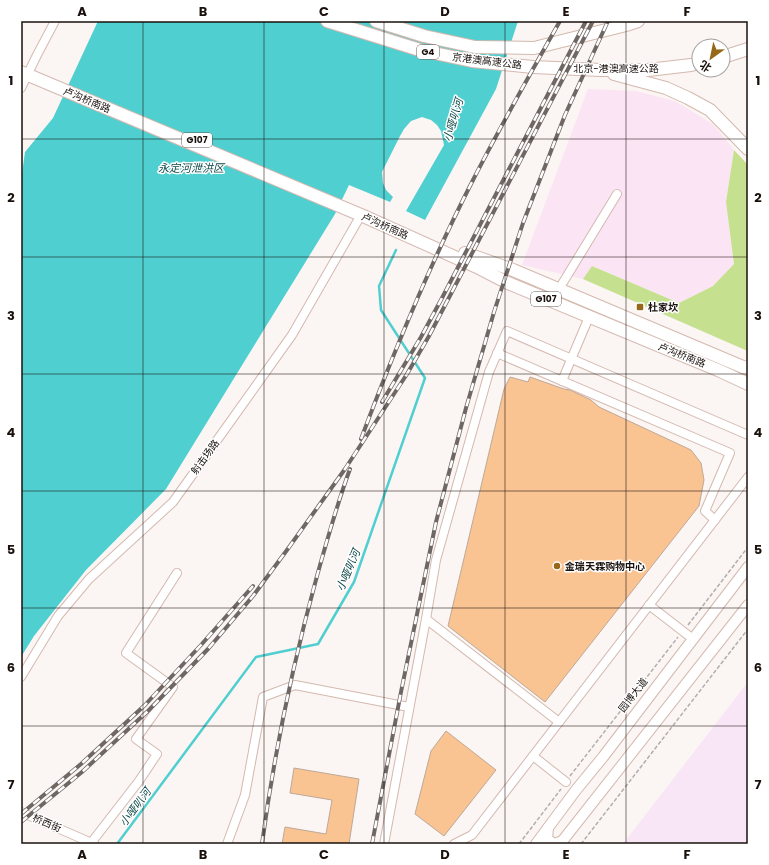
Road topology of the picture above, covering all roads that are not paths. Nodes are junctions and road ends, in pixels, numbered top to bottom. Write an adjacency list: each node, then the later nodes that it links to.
1 (55, 21): 9 (street)
2 (328, 21): 8 (highway, 京港澳高速公路 / G4)
3 (376, 21): 4 (highway, 京港澳高速公路 / G4)
4 (631, 22)
5 (748, 49): 6 (highway)
6 (731, 54)
7 (691, 65): 10 (highway, 北京-港澳高速公路 / G4)
8 (533, 67): 10 (highway, 北京-港澳高速公路 / G4)
9 (25, 68): 11 (street); 14 (highway, 卢沟桥南路 / G107)
10 (601, 70): 12 (highway)
11 (21, 88)
12 (748, 148)
13 (617, 194): 16 (street)
14 (348, 207): 15 (highway, 卢沟桥南路 / G107); 16 (highway, 卢沟桥南路 / G107)
15 (361, 215): 17 (highway, 卢沟桥南路 / G107); 32 (street, 射击场路)
16 (558, 289): 20 (highway, 卢沟桥南路 / G107)
17 (589, 316): 19 (street); 22 (highway, 卢沟桥南路 / G107)
18 (497, 353): 19 (street); 21 (street); 30 (street)
19 (571, 359): 21 (street); 23 (street)
20 (748, 368)
21 (562, 381): 25 (street)
22 (748, 384)
23 (748, 435)
24 (748, 476): 25 (street)
25 (715, 520): 28 (street)
26 (748, 567): 31 (main road, 园博大道)
27 (177, 573): 39 (street)
28 (649, 605): 31 (street); 34 (street)
29 (748, 605): 40 (main road)
30 (426, 619): 33 (street); 34 (street)
31 (693, 639): 38 (main road, 园博大道)
32 (21, 677)
33 (410, 707): 41 (street); 42 (street)
34 (559, 722): 35 (street)
35 (533, 756): 36 (street); 43 (street)
36 (566, 782)
37 (21, 812): 39 (street, 桥西街)
38 (548, 828): 40 (main road); 44 (main road, 园博大道)
39 (92, 843)
40 (562, 843)
41 (227, 844)
42 (384, 844)
43 (454, 844)
44 (536, 844)

